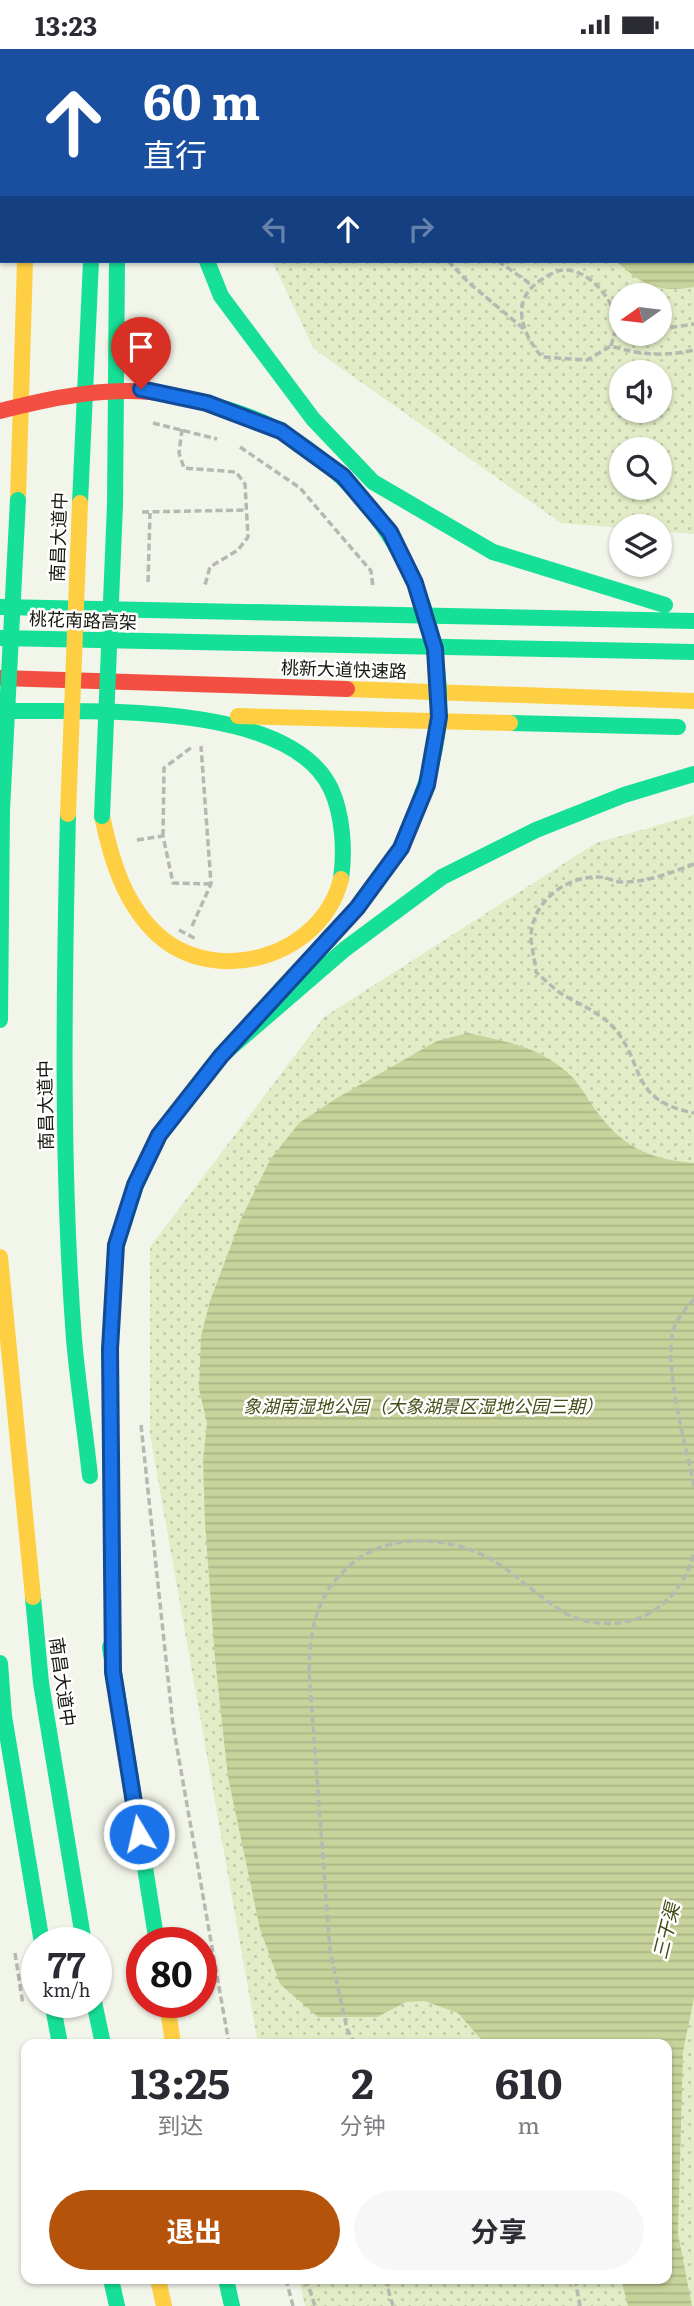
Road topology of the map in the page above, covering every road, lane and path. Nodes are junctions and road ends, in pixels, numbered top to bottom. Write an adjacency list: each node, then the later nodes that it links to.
1 (25, 263): 44 (highway, bridge)
2 (91, 263): 53 (highway, 南昌大道中, bridge)
3 (117, 263): 34 (highway, bridge)
4 (208, 263): 26 (highway)
5 (450, 263): 11 (path)
6 (501, 263): 7 (path)
7 (532, 285): 8 (path); 11 (path)
8 (609, 302)
9 (694, 324): 10 (path)
10 (672, 327)
11 (525, 330): 12 (path)
12 (609, 347)
13 (614, 347): 14 (path)
14 (694, 350)
15 (0, 411): 45 (highway, bridge)
16 (183, 417): 18 (path)
17 (143, 420): 18 (path)
18 (182, 430): 19 (path); 23 (path)
19 (225, 441)
20 (236, 444): 24 (path)
21 (149, 513): 22 (path)
22 (148, 591)
23 (202, 592)
24 (374, 597)
25 (0, 607): 27 (highway)
26 (694, 611)
27 (694, 621)
28 (0, 638): 29 (highway, 桃花南路高架)
29 (165, 643): 30 (highway, 桃新大道快速路)
30 (694, 652)
31 (0, 678): 32 (highway, 桃新大道快速路)
32 (694, 701)
33 (0, 711): 34 (highway)
34 (187, 715): 35 (highway)
35 (694, 727)
36 (694, 774): 45 (highway)
37 (163, 836): 38 (path); 40 (path); 40 (path)
38 (131, 841)
39 (694, 865): 46 (path)
40 (211, 884): 42 (path)
41 (179, 930): 43 (path, bridge)
42 (186, 939)
43 (204, 943)
44 (0, 1020)
45 (221, 1056): 53 (highway)
46 (694, 1113)
47 (0, 1257): 57 (highway, 南昌大道中)
48 (694, 1299): 50 (path)
49 (140, 1416): 65 (path)
50 (694, 1487)
51 (694, 1553): 66 (path)
52 (0, 1663): 55 (highway)
53 (113, 1672): 58 (highway, 南昌大道中)
54 (0, 1679): 55 (highway)
55 (4, 1716): 56 (highway)
56 (39, 1927)
57 (81, 1927)
58 (154, 1927)
59 (55, 2018): 62 (highway)
60 (97, 2018): 63 (highway)
61 (169, 2018): 64 (highway)
62 (59, 2039)
63 (102, 2039)
64 (172, 2039)
65 (228, 2039)
66 (352, 2039)
67 (112, 2284): 74 (highway)
68 (159, 2284): 75 (highway)
69 (227, 2284): 76 (highway)
70 (287, 2284): 77 (path)
71 (308, 2284): 78 (path)
72 (386, 2284): 79 (path)
73 (576, 2284): 80 (path)
74 (117, 2306)
75 (164, 2306)
76 (232, 2306)
77 (293, 2306)
78 (315, 2306)
79 (393, 2306)
80 (580, 2306)

